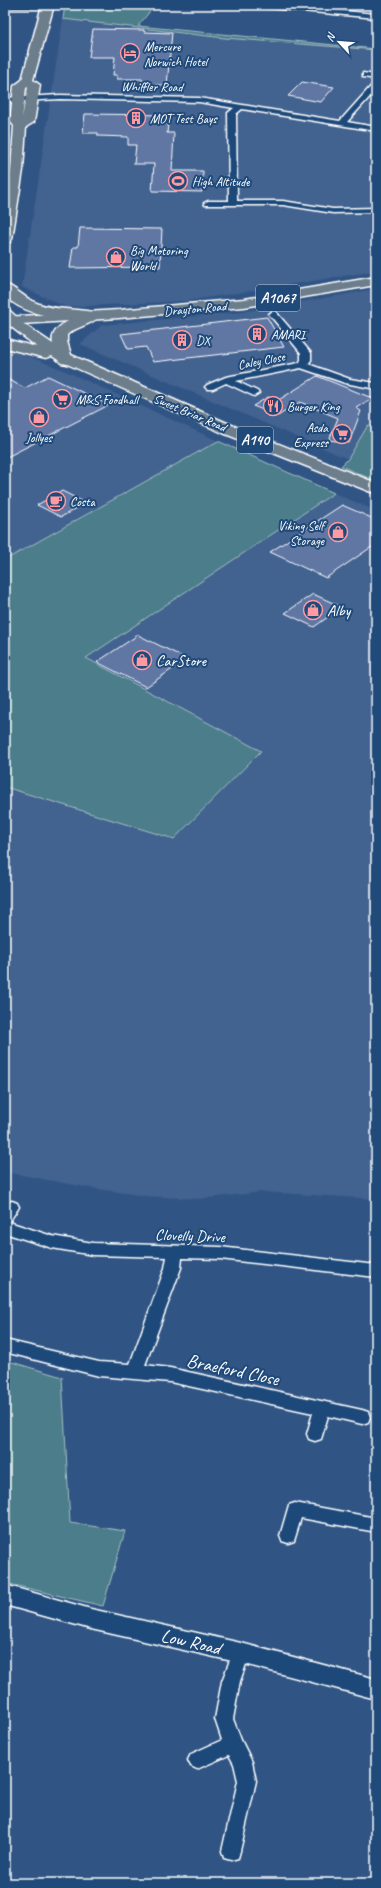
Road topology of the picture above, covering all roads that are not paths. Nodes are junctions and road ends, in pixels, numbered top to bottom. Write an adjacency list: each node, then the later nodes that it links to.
1 (5, 5): 2 (street)
2 (48, 5): 9 (highway)
3 (259, 5): 5 (street)
4 (362, 6): 5 (street)
5 (356, 14): 6 (street)
6 (376, 16)
7 (366, 75): 8 (street)
8 (376, 77)
9 (28, 82): 12 (highway); 13 (highway)
10 (376, 86): 16 (street)
11 (5, 100): 13 (street)
12 (33, 100): 13 (street, Whiffler Road); 15 (street, Whiffler Road); 17 (highway)
13 (18, 101): 14 (street); 17 (highway)
14 (5, 106)
15 (240, 107): 16 (street, Whiffler Road); 20 (street)
16 (342, 123): 18 (street, Whiffler Road)
17 (20, 125): 22 (highway)
18 (376, 129)
19 (208, 203): 20 (street)
20 (233, 203): 21 (street)
21 (376, 210)
22 (5, 239)
23 (376, 281): 26 (main road, Drayton Road / A1067)
24 (5, 288): 26 (highway)
25 (273, 314): 30 (street, Caley Close)
26 (92, 316): 27 (main road, Drayton Road / A1067); 29 (highway, A1067)
27 (7, 319): 29 (highway, Sweet Briar Road / A140)
28 (5, 344): 29 (highway, A140)
29 (66, 360): 35 (highway, Sweet Briar Road / A140)
30 (302, 365): 31 (street, Caley Close); 32 (street, Caley Close)
31 (226, 380): 33 (street, Caley Close); 34 (street, Caley Close)
32 (376, 386)
33 (210, 387)
34 (254, 393)
35 (376, 489)
36 (5, 1227): 37 (street, Clovelly Drive)
37 (176, 1252): 38 (street, Clovelly Drive); 40 (street)
38 (376, 1271)
39 (5, 1346): 40 (street, Braeford Close)
40 (135, 1371): 41 (street, Braeford Close)
41 (322, 1409): 42 (street, Braeford Close); 43 (street)
42 (362, 1417)
43 (315, 1434)
44 (376, 1525): 45 (street)
45 (288, 1536)
46 (5, 1595): 47 (street, Low Road)
47 (240, 1653): 48 (street, Low Road); 49 (street)
48 (376, 1689)
49 (233, 1744): 50 (street); 51 (street)
50 (197, 1760)
51 (230, 1851)

